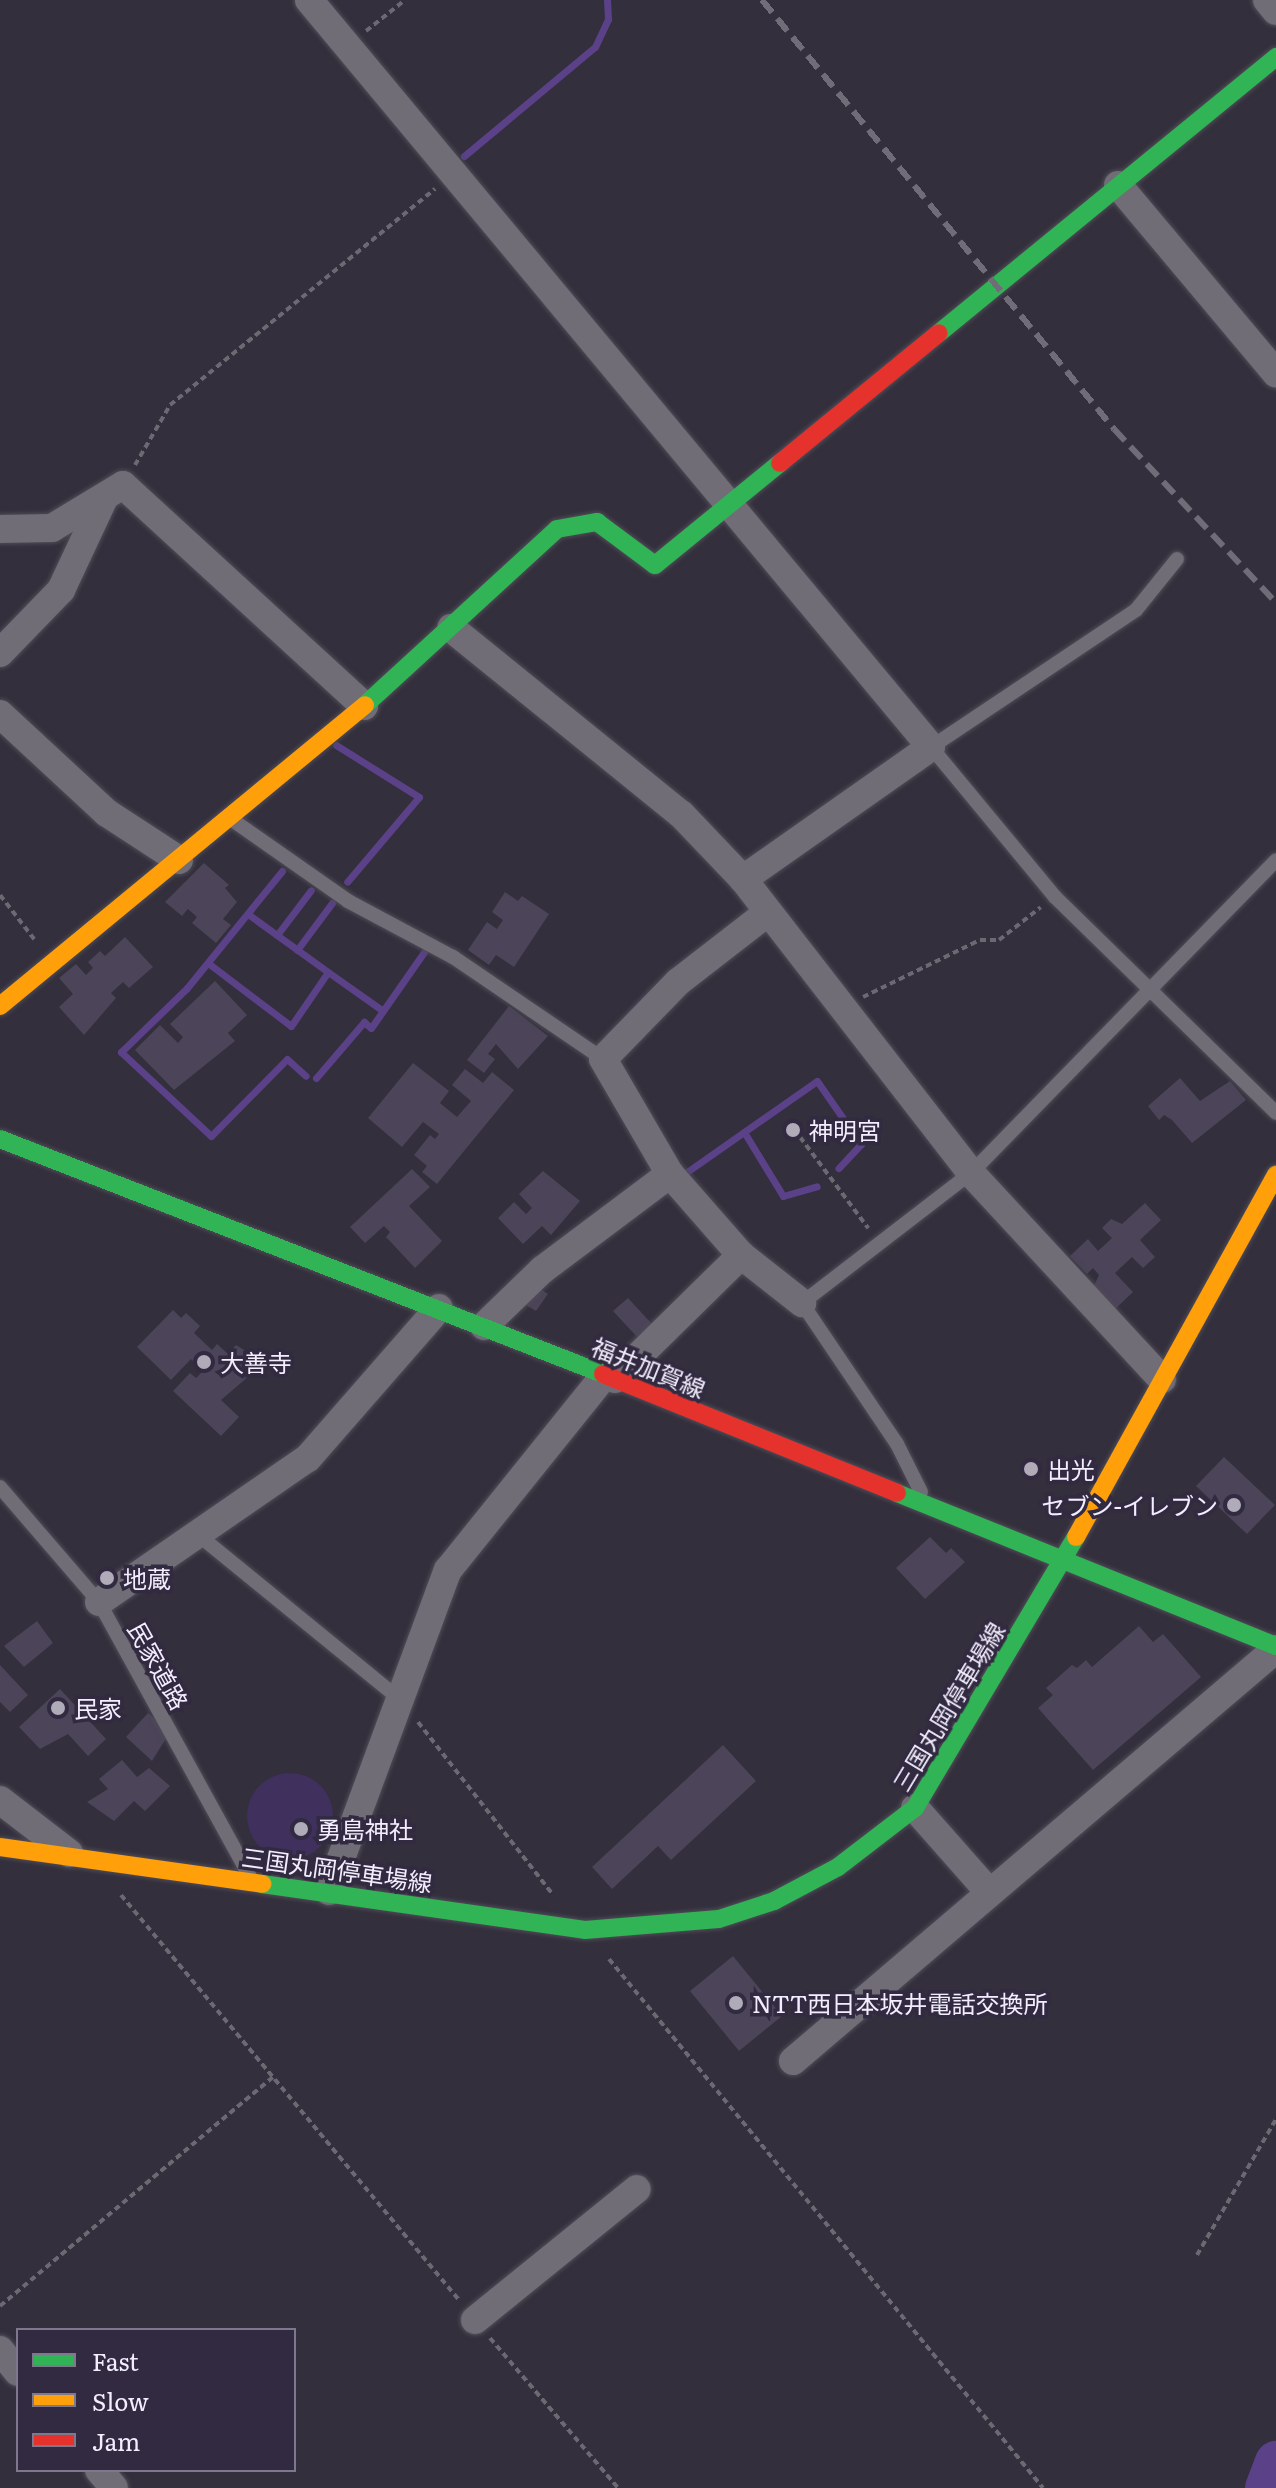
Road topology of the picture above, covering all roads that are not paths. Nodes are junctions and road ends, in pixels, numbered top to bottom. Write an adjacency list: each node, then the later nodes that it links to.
1 (309, 0): 8 (street)
2 (1267, 0): 3 (street)
3 (1276, 11)
4 (1276, 57): 5 (main road)
5 (1118, 185): 6 (street); 8 (main road)
6 (1276, 373)
7 (114, 491): 9 (street); 12 (street); 13 (street)
8 (726, 505): 11 (main road); 15 (street)
9 (0, 529)
10 (1177, 559): 15 (lane)
11 (451, 628): 13 (main road); 19 (street)
12 (0, 653)
13 (364, 706): 16 (main road)
14 (0, 714): 17 (street)
15 (931, 747): 19 (street); 21 (lane)
16 (230, 818): 17 (main road); 23 (lane)
17 (179, 860): 22 (main road)
18 (1276, 860): 21 (lane)
19 (743, 879): 20 (street)
20 (767, 913): 23 (street); 26 (street)
21 (1149, 988): 24 (lane); 26 (lane)
22 (0, 1006)
23 (603, 1059): 27 (street)
24 (1276, 1113)
25 (0, 1139): 31 (main road, 福井加賀線)
26 (971, 1173): 30 (lane); 34 (street)
27 (670, 1174): 29 (street); 32 (street)
28 (1276, 1175): 34 (main road, 三国丸岡停車場線)
29 (741, 1255): 30 (street); 33 (street)
30 (802, 1303): 36 (lane)
31 (439, 1308): 32 (main road, 福井加賀線); 37 (street)
32 (484, 1326): 33 (main road, 福井加賀線)
33 (610, 1377): 36 (main road, 福井加賀線); 41 (street)
34 (1162, 1379): 38 (main road, 三国丸岡停車場線)
35 (0, 1487): 39 (lane, 民家道路)
36 (926, 1504): 38 (main road, 福井加賀線)
37 (195, 1533): 39 (street); 41 (lane)
38 (1064, 1559): 40 (main road, 福井加賀線); 43 (main road, 三国丸岡停車場線)
39 (99, 1602): 46 (lane, 民家道路)
40 (1276, 1648): 48 (street)
41 (402, 1701): 47 (street)
42 (0, 1800): 45 (street)
43 (915, 1808): 47 (main road, 三国丸岡停車場線); 48 (street)
44 (0, 1847): 45 (main road, 三国丸岡停車場線)
45 (69, 1853): 46 (main road, 三国丸岡停車場線)
46 (253, 1883): 47 (main road, 三国丸岡停車場線)
47 (329, 1891)
48 (989, 1892): 49 (street)
49 (793, 2061)
50 (637, 2189): 51 (street)
51 (475, 2320)
52 (0, 2350): 53 (street)
53 (16, 2370)
54 (101, 2472): 55 (street)
55 (114, 2488)

